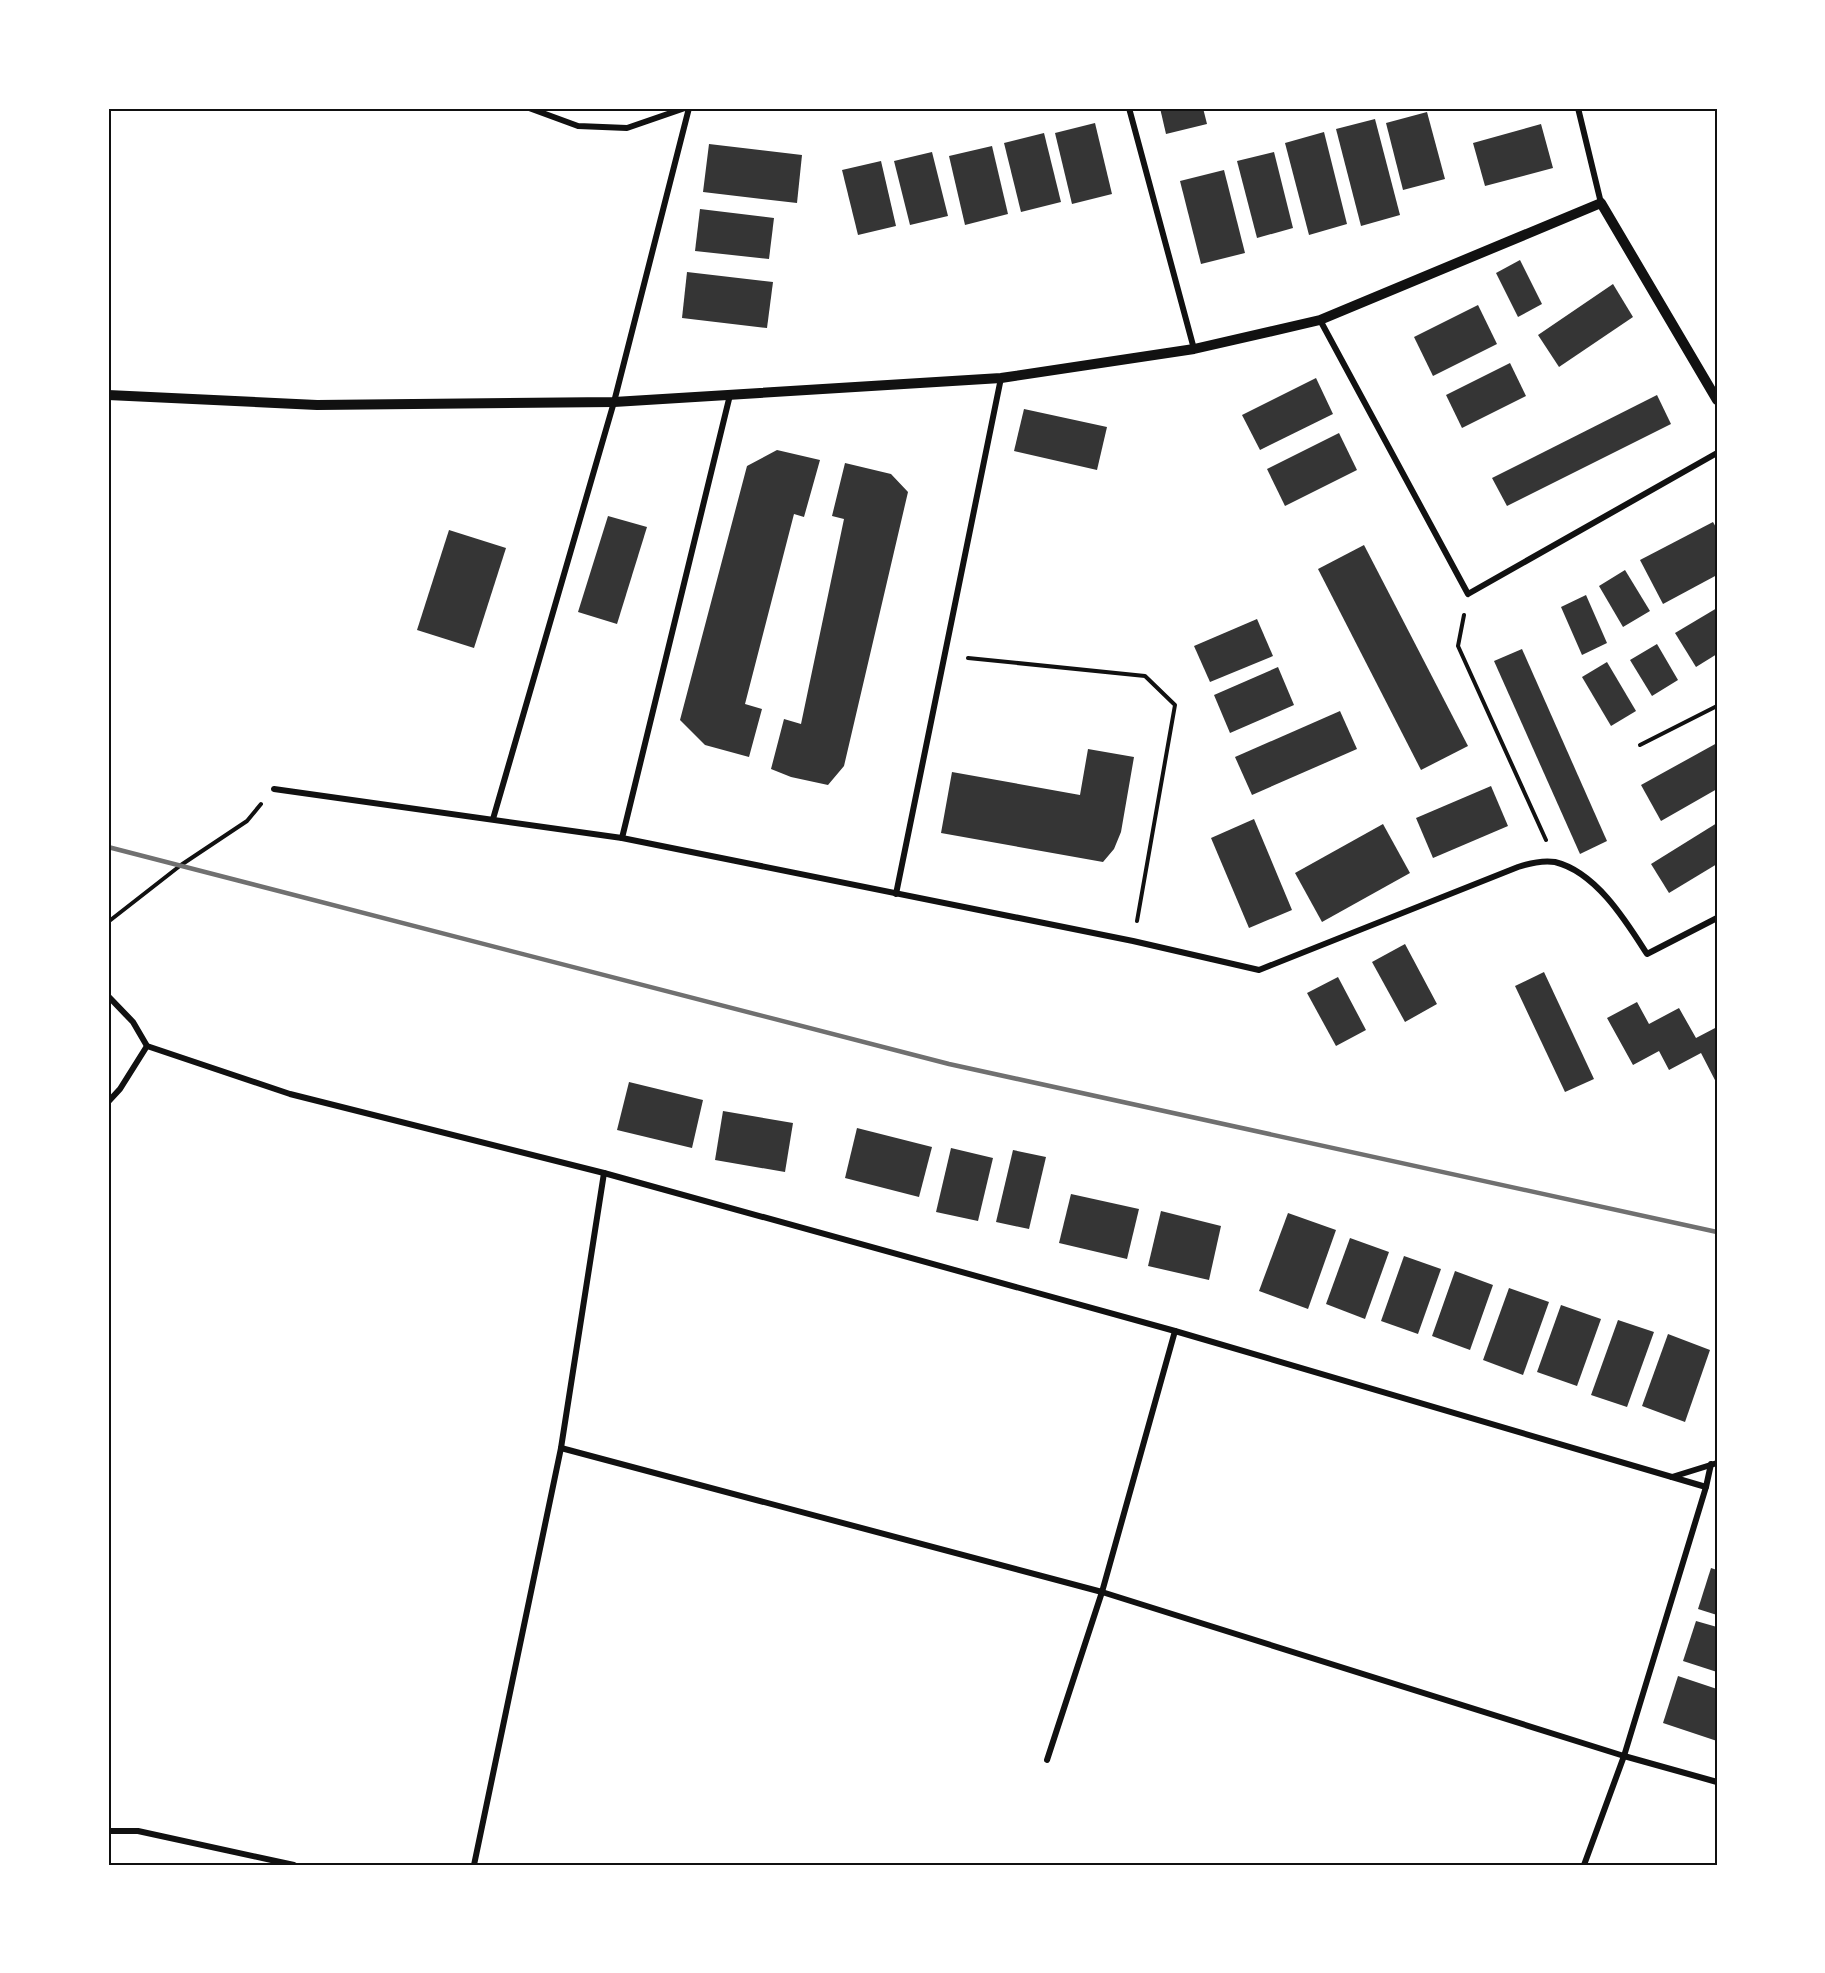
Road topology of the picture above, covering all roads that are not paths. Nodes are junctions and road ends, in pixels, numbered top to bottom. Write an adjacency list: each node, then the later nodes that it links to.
1 (528, 108): 2 (street)
2 (687, 108): 12 (street)
3 (1129, 108): 7 (street)
4 (1578, 108): 5 (street)
5 (1601, 203): 6 (street); 11 (street)
6 (1320, 320): 7 (street); 13 (street)
7 (1194, 349): 8 (street)
8 (1001, 378): 10 (street); 17 (street)
9 (108, 395): 12 (street)
10 (730, 395): 12 (street); 16 (street)
11 (1717, 400)
12 (614, 402): 15 (street)
13 (1717, 453)
14 (274, 789): 15 (street)
15 (493, 819): 16 (street)
16 (622, 838): 17 (street)
17 (896, 894): 18 (street)
18 (1717, 918)
19 (108, 996): 20 (street)
20 (147, 1046): 21 (street); 22 (street)
21 (108, 1102)
22 (604, 1173): 23 (street); 24 (street)
23 (1175, 1331): 26 (street); 28 (street)
24 (561, 1448): 28 (street); 34 (street)
25 (1714, 1463): 26 (street); 27 (street)
26 (1672, 1477): 27 (street)
27 (1706, 1487): 29 (street)
28 (1101, 1592): 29 (street); 30 (street)
29 (1624, 1756): 31 (street); 35 (street)
30 (1047, 1760)
31 (1717, 1782)
32 (108, 1831): 33 (street)
33 (294, 1865)
34 (474, 1865)
35 (1584, 1865)

